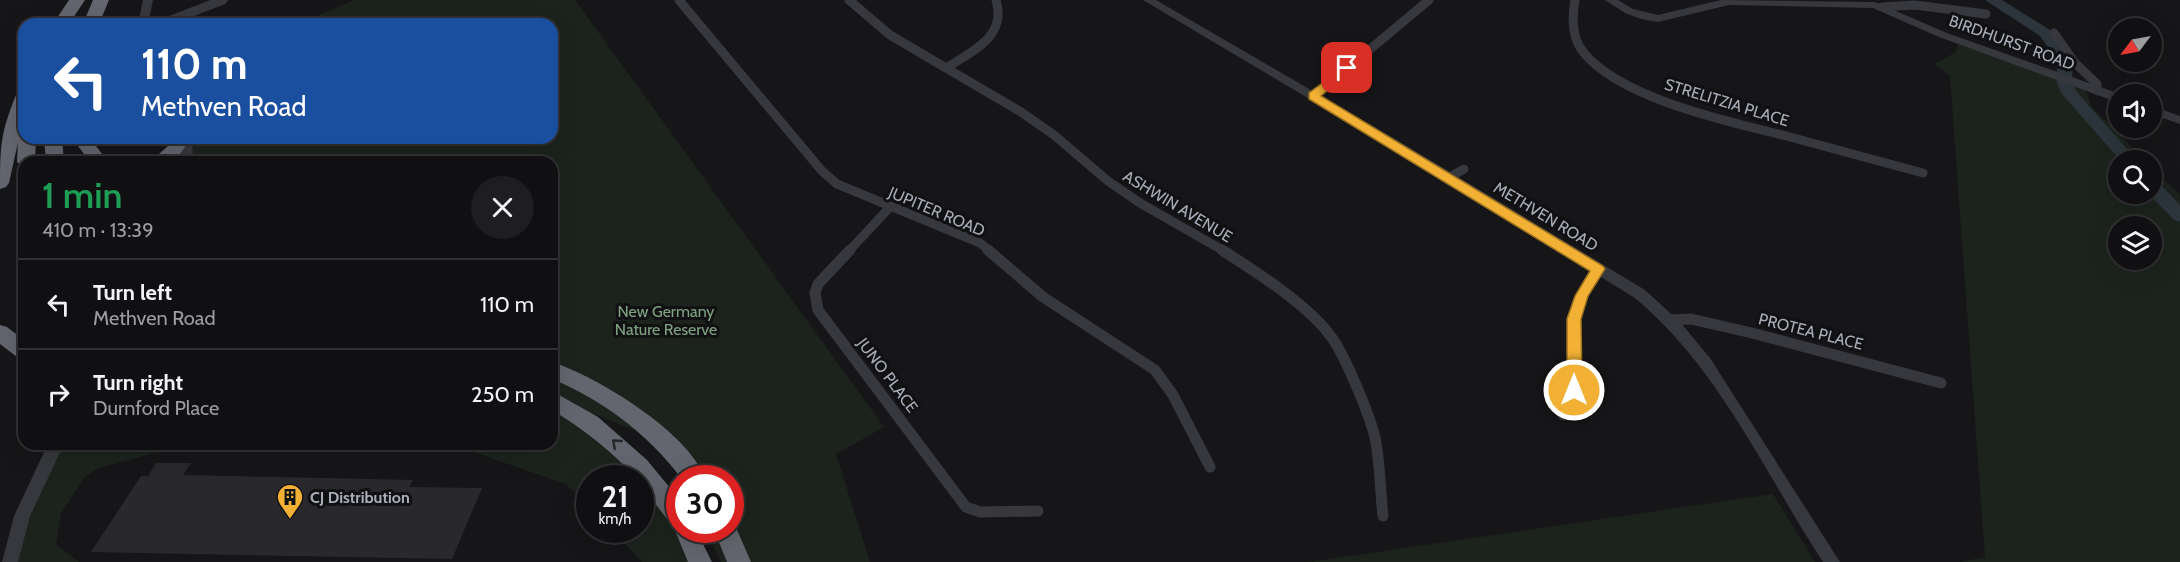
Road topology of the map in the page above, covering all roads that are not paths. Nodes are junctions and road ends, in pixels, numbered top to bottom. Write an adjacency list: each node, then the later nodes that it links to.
1 (78, 0): 15 (highway); 16 (highway)
2 (101, 0): 17 (highway)
3 (107, 0): 18 (highway)
4 (148, 0): 19 (street)
5 (224, 0): 20 (street)
6 (679, 0): 35 (street, JUPITER ROAD)
7 (849, 0): 22 (street, ASHWIN AVENUE)
8 (996, 0): 22 (street)
9 (1148, 0): 25 (street, METHVEN ROAD)
10 (1429, 0): 25 (street)
11 (1575, 0): 32 (street, STRELITZIA PLACE)
12 (1610, 0): 13 (street, BIRDHURST ROAD)
13 (1882, 7): 14 (street, BIRDHURST ROAD); 23 (street, BIRDHURST ROAD)
14 (1986, 14)
15 (65, 18)
16 (71, 18)
17 (93, 18)
18 (100, 18)
19 (144, 18)
20 (177, 18)
21 (2054, 33): 23 (street, BIRDHURST ROAD)
22 (948, 67): 51 (street, ASHWIN AVENUE)
23 (2093, 89): 24 (street, BIRDHURST ROAD)
24 (2108, 94)
25 (1314, 96): 33 (street, METHVEN ROAD)
26 (18, 109): 34 (highway)
27 (2162, 114): 28 (street)
28 (2180, 120)
29 (178, 144): 30 (highway)
30 (166, 156)
31 (1464, 169): 33 (street)
32 (1923, 173)
33 (1448, 178): 36 (street, METHVEN ROAD)
34 (0, 183)
35 (890, 207): 48 (street, JUPITER ROAD); 50 (street, JUNO PLACE)
36 (1598, 269): 37 (street, METHVEN ROAD); 44 (street)
37 (1671, 320): 42 (street, PROTEA PLACE); 57 (street, METHVEN ROAD)
38 (0, 333): 39 (highway)
39 (18, 346)
40 (558, 362): 45 (highway)
41 (558, 373): 45 (highway)
42 (1941, 383)
43 (558, 404): 49 (highway, one-way to 43)
44 (1563, 415)
45 (664, 442): 47 (highway)
46 (53, 450): 54 (street)
47 (683, 465)
48 (1210, 467)
49 (666, 498)
50 (1038, 511)
51 (1383, 516)
52 (691, 543): 55 (highway)
53 (731, 543): 56 (highway)
54 (10, 562)
55 (700, 562)
56 (739, 562)
57 (1832, 562)

